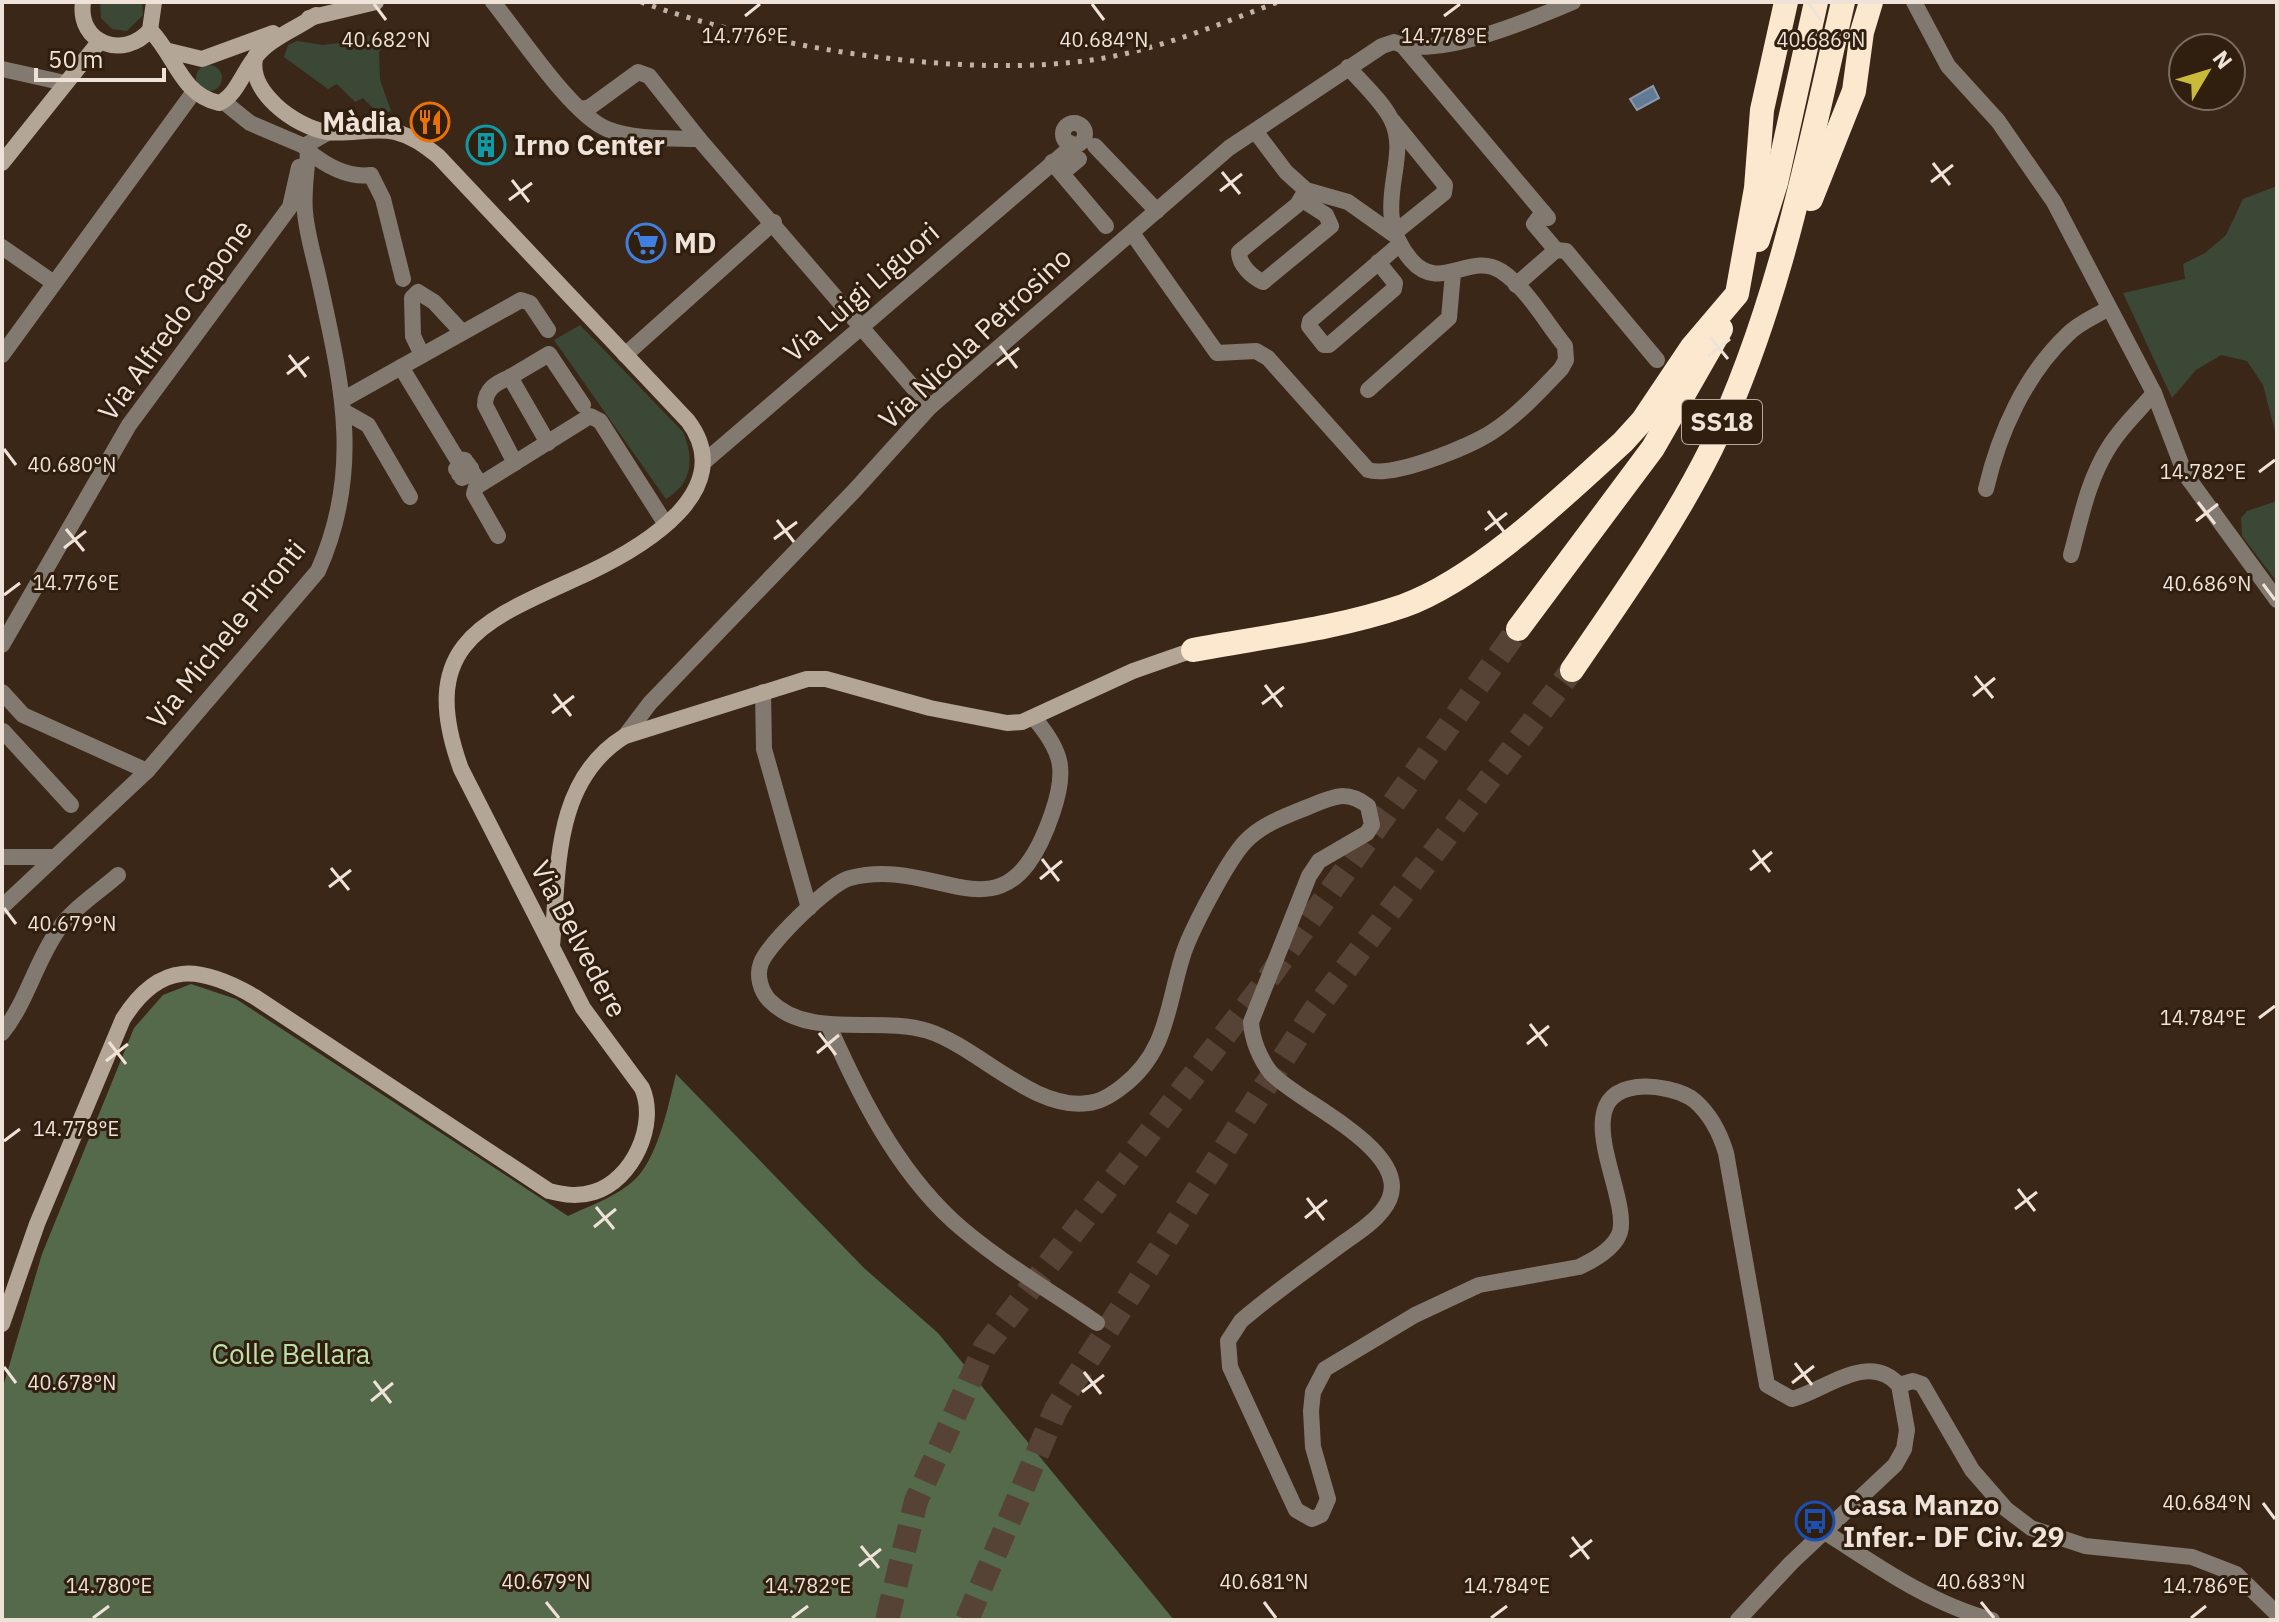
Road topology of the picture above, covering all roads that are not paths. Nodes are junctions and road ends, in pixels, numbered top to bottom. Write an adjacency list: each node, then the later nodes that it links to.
1 (83, 2): 13 (street)
2 (154, 2): 12 (street)
3 (376, 2): 11 (street)
4 (493, 2): 22 (street)
5 (1573, 2): 14 (street, Via Nicola Petrosino)
6 (1786, 2): 46 (highway)
7 (1816, 2): 46 (highway, SS18)
8 (1843, 2): 51 (highway, SS18)
9 (1871, 2): 51 (highway)
10 (1914, 2): 47 (street)
11 (316, 15): 15 (street); 16 (street)
12 (150, 30): 13 (street); 15 (street)
13 (99, 42): 19 (street)
14 (1404, 47): 17 (street, Via Nicola Petrosino); 40 (street)
15 (169, 51): 20 (street)
16 (256, 55): 21 (street); 24 (street)
17 (1348, 67): 23 (street); 25 (street, Via Nicola Petrosino)
18 (2, 69): 19 (street)
19 (65, 83): 31 (street)
20 (193, 93): 21 (street); 44 (street)
21 (224, 102): 29 (street)
22 (581, 109): 27 (street); 27 (street)
23 (1392, 120): 38 (street); 38 (street)
24 (310, 127): 26 (street); 29 (street)
25 (1255, 131): 33 (street); 34 (street, Via Nicola Petrosino)
26 (329, 132): 29 (street); 54 (street)
27 (699, 139): 35 (street)
28 (1095, 146): 34 (street)
29 (306, 148): 43 (street); 61 (street, Via Michele Pironti); 74 (street, Via Alfredo Capone)
30 (1072, 150): 32 (street, Via Luigi Liguori)
31 (2, 163)
32 (1057, 168): 36 (street); 48 (street, Via Luigi Liguori)
33 (1303, 194): 33 (street); 38 (street)
34 (1157, 211): 37 (street, Via Nicola Petrosino)
35 (774, 222): 48 (street); 54 (street)
36 (1106, 226)
37 (1132, 233): 45 (street); 62 (street, Via Nicola Petrosino)
38 (1396, 239): 41 (street); 42 (street)
39 (2, 247): 44 (street)
40 (1556, 250): 45 (street); 55 (street)
41 (1378, 262): 41 (street)
42 (1453, 273): 45 (street); 58 (street)
43 (403, 279)
44 (54, 283): 52 (street)
45 (1516, 285)
46 (1737, 294): 73 (highway, SS18); 75 (highway)
47 (2109, 308): 59 (street); 67 (street)
48 (862, 324): 62 (street); 64 (street, Via Luigi Liguori)
49 (548, 330): 50 (street)
50 (462, 332): 53 (street); 53 (street)
51 (1756, 342): 76 (highway, SS18)
52 (2, 355)
53 (422, 355): 56 (street)
54 (625, 355): 64 (street)
55 (1657, 360)
56 (401, 367): 61 (street); 66 (street)
57 (506, 378): 60 (street); 63 (street); 65 (street)
58 (1368, 390)
59 (2154, 393): 71 (street); 72 (street)
60 (583, 405)
61 (345, 406): 68 (street); 83 (street, Via Michele Pironti)
62 (930, 407): 82 (street, Via Nicola Petrosino)
63 (548, 443): 65 (street); 69 (street)
64 (704, 462): 69 (street, Via Belvedere)
65 (515, 463): 66 (street)
66 (480, 484): 70 (street)
67 (1986, 489)
68 (410, 497)
69 (665, 523): 90 (street, Via Belvedere)
70 (498, 536)
71 (2071, 555)
72 (2277, 600)
73 (1518, 629)
74 (2, 645)
75 (1193, 650): 80 (street)
76 (1572, 670)
77 (2, 692): 79 (street)
78 (763, 692): 80 (street); 82 (street); 89 (street)
79 (23, 715): 81 (street); 83 (street)
80 (1034, 718): 89 (street)
81 (3, 732): 84 (street)
82 (625, 736): 90 (street, Via Nicola Petrosino)
83 (147, 771): 86 (street, Via Michele Pironti)
84 (71, 805)
85 (2, 857): 86 (street)
86 (55, 857): 88 (street, Via Michele Pironti)
87 (118, 875): 92 (street)
88 (2, 907)
89 (809, 908): 91 (street)
90 (552, 948): 94 (street, Via Belvedere)
91 (828, 1024): 93 (street); 95 (street)
92 (2, 1033)
93 (1097, 1323)
94 (2, 1324)
95 (1899, 1385): 96 (street); 97 (street)
96 (1825, 1532): 98 (street); 99 (street)
97 (2277, 1614)
98 (1738, 1620)
99 (1992, 1620)

